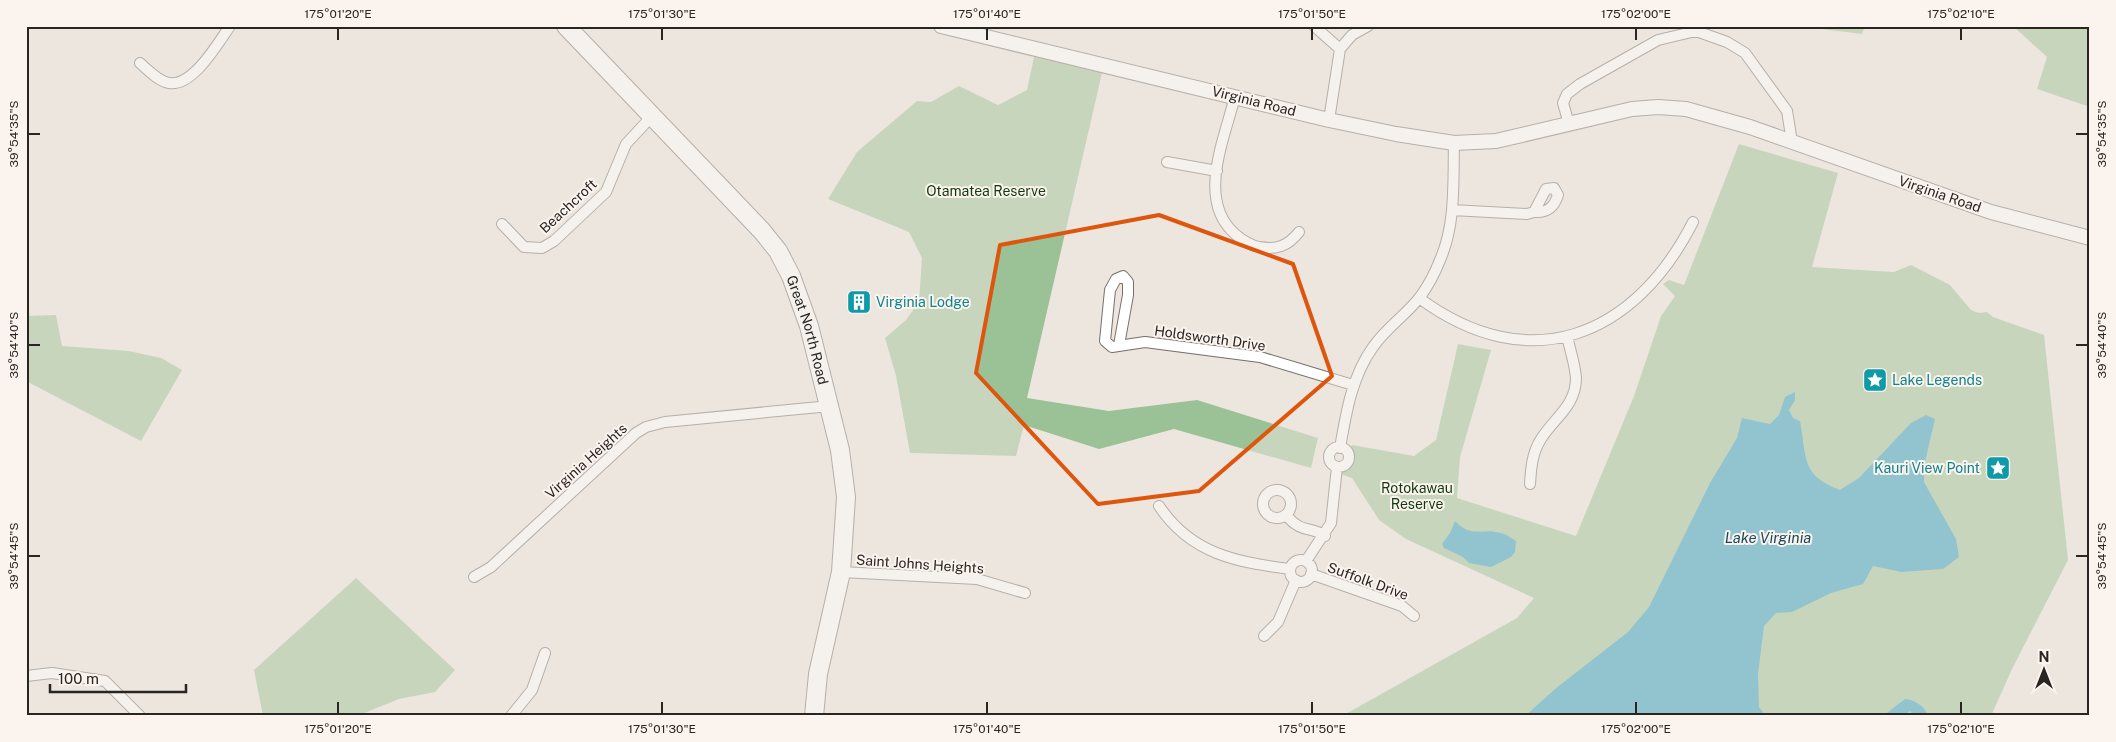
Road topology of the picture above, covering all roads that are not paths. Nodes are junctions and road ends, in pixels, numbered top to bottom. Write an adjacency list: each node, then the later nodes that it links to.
1 (230, 26): 7 (street)
2 (566, 26): 9 (highway, Great North Road)
3 (941, 26): 8 (street, Virginia Road)
4 (1314, 26): 6 (street)
5 (1368, 26): 6 (street)
6 (1340, 49): 10 (street)
7 (140, 63)
8 (1235, 96): 10 (street, Virginia Road); 15 (street)
9 (652, 116): 19 (street, Beachcroft); 27 (highway, Great North Road)
10 (1329, 120): 13 (street, Virginia Road)
11 (1569, 124): 12 (street, Virginia Road); 12 (street); 13 (street, Virginia Road)
12 (1792, 142): 21 (street, Virginia Road)
13 (1454, 143): 16 (street)
14 (1167, 162): 15 (street)
15 (1217, 171): 20 (street)
16 (1452, 210): 17 (street); 22 (street)
17 (1534, 212)
18 (1693, 222): 24 (street)
19 (502, 224)
20 (1299, 232)
21 (2090, 238)
22 (1419, 298): 24 (street); 26 (street)
23 (1106, 324): 25 (street); 25 (street); 25 (street)
24 (1567, 336): 28 (street)
25 (1120, 340): 26 (street, Holdsworth Drive)
26 (1353, 385): 31 (street)
27 (830, 406): 34 (highway, Great North Road); 36 (street, Virginia Heights)
28 (1530, 484)
29 (1159, 506): 33 (street)
30 (1286, 515): 31 (street)
31 (1325, 536): 32 (street)
32 (1306, 561): 33 (street); 35 (street)
33 (1290, 569): 37 (street)
34 (841, 572): 38 (street, Saint Johns Heights); 45 (highway, Great North Road)
35 (1311, 574): 37 (street); 39 (street, Suffolk Drive)
36 (474, 577)
37 (1296, 580): 40 (street)
38 (1025, 593)
39 (1414, 616)
40 (1264, 636)
41 (545, 653): 44 (street)
42 (26, 676): 43 (street)
43 (140, 716)
44 (511, 716)
45 (814, 716)

